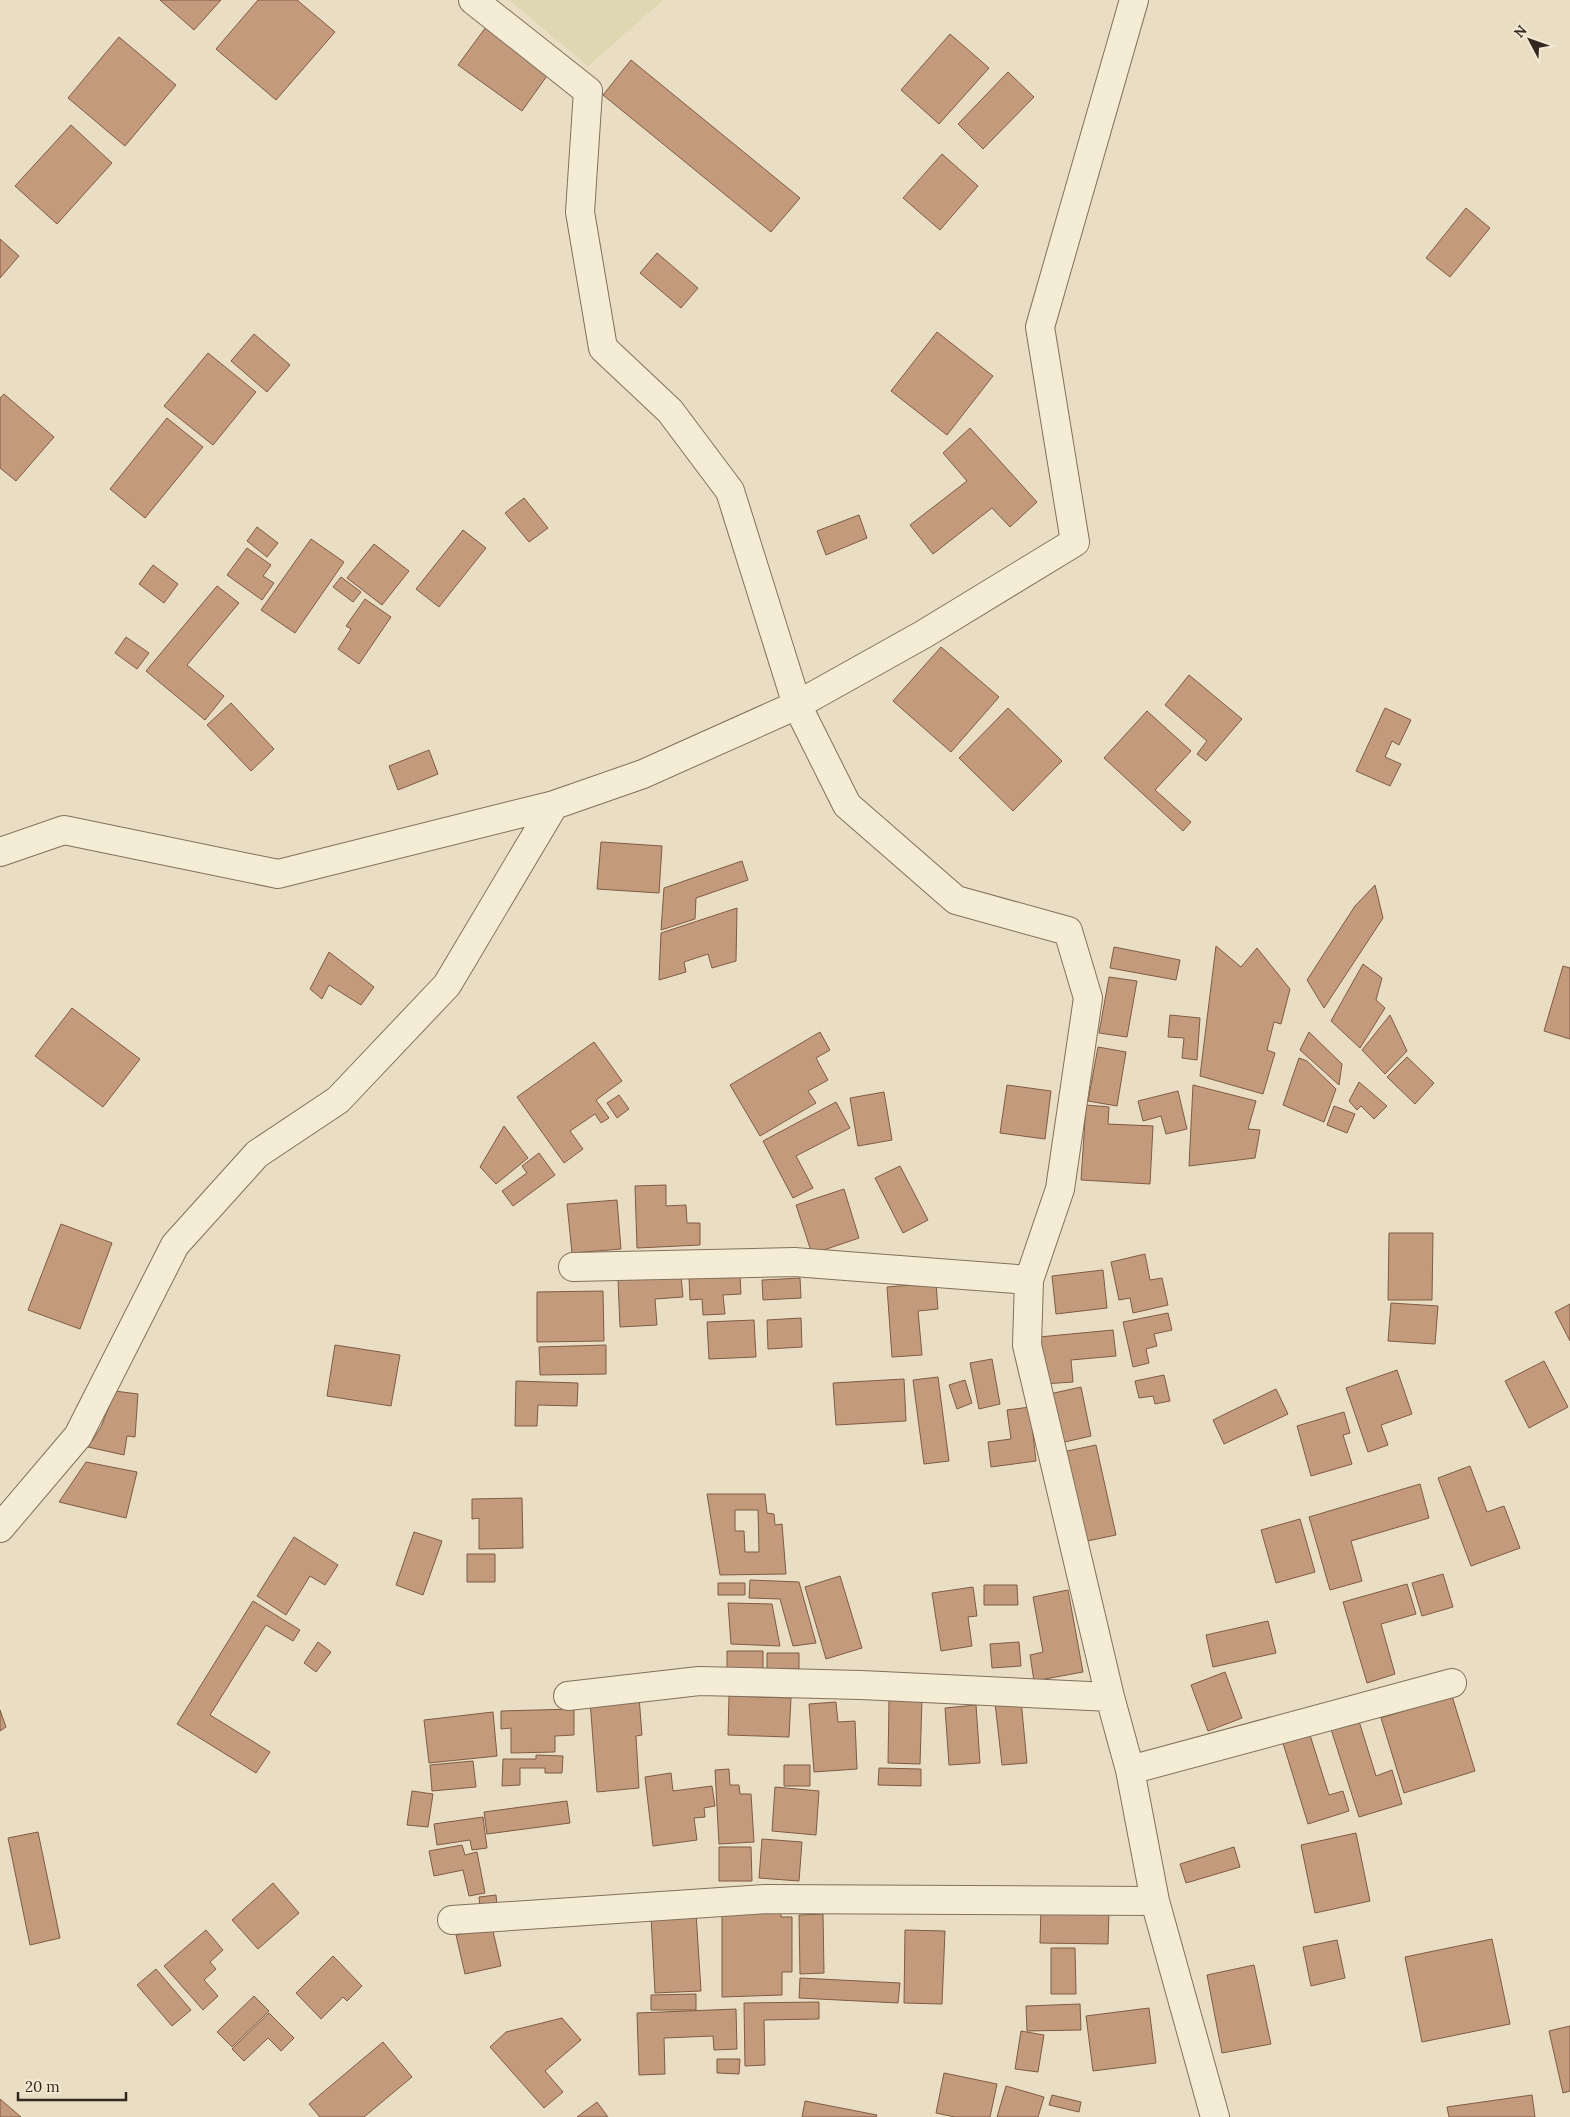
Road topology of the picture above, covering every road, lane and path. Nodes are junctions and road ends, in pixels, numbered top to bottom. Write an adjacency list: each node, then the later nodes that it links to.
1 (473, 0): 3 (street)
2 (1134, 0): 3 (street)
3 (797, 705): 4 (street); 7 (street)
4 (554, 805): 5 (street); 8 (street)
5 (0, 852)
6 (573, 1267): 7 (street)
7 (1029, 1280): 11 (street)
8 (0, 1528)
9 (1452, 1683): 12 (street)
10 (568, 1696): 11 (street)
11 (1110, 1697): 12 (street)
12 (1130, 1770): 13 (street)
13 (1155, 1901): 14 (street); 15 (street)
14 (452, 1920)
15 (1215, 2117)

